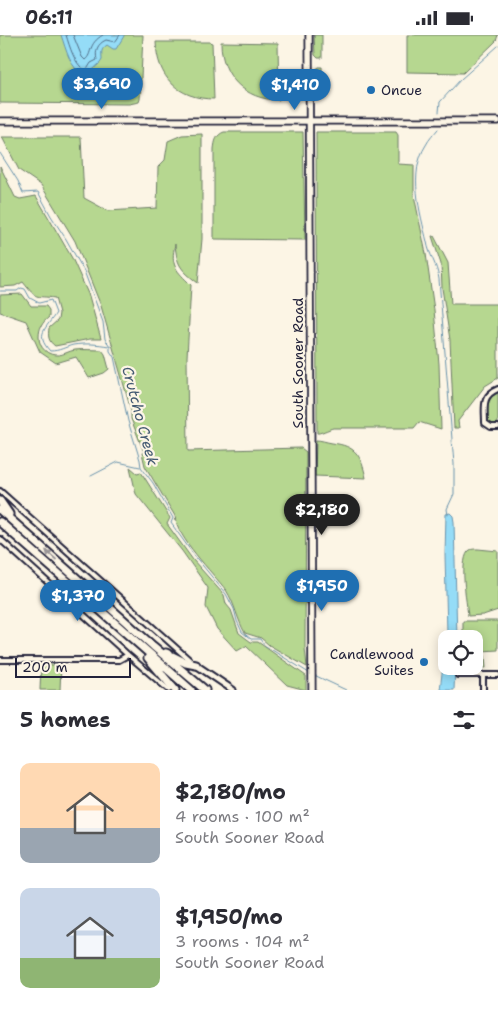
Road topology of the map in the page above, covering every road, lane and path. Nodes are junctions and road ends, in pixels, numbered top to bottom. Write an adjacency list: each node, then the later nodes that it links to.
1 (309, 35): 3 (main road, South Sooner Road)
2 (0, 121): 3 (main road)
3 (310, 121): 4 (main road); 27 (main road, South Sooner Road)
4 (498, 121)
5 (498, 389): 6 (street)
6 (498, 427)
7 (0, 491): 19 (street)
8 (0, 501): 11 (highway)
9 (0, 510): 11 (highway)
10 (0, 521): 14 (highway)
11 (16, 525): 16 (highway, one-way to 11)
12 (0, 529): 14 (highway)
13 (0, 539): 17 (street)
14 (30, 549): 15 (highway)
15 (135, 642): 23 (highway); 24 (highway)
16 (153, 646): 19 (highway); 25 (highway)
17 (128, 655): 18 (street); 22 (street)
18 (0, 660)
19 (196, 665): 26 (street)
20 (483, 675): 21 (street); 28 (street)
21 (498, 675)
22 (169, 690)
23 (175, 690)
24 (191, 690)
25 (205, 690)
26 (233, 690)
27 (312, 690)
28 (483, 690)

